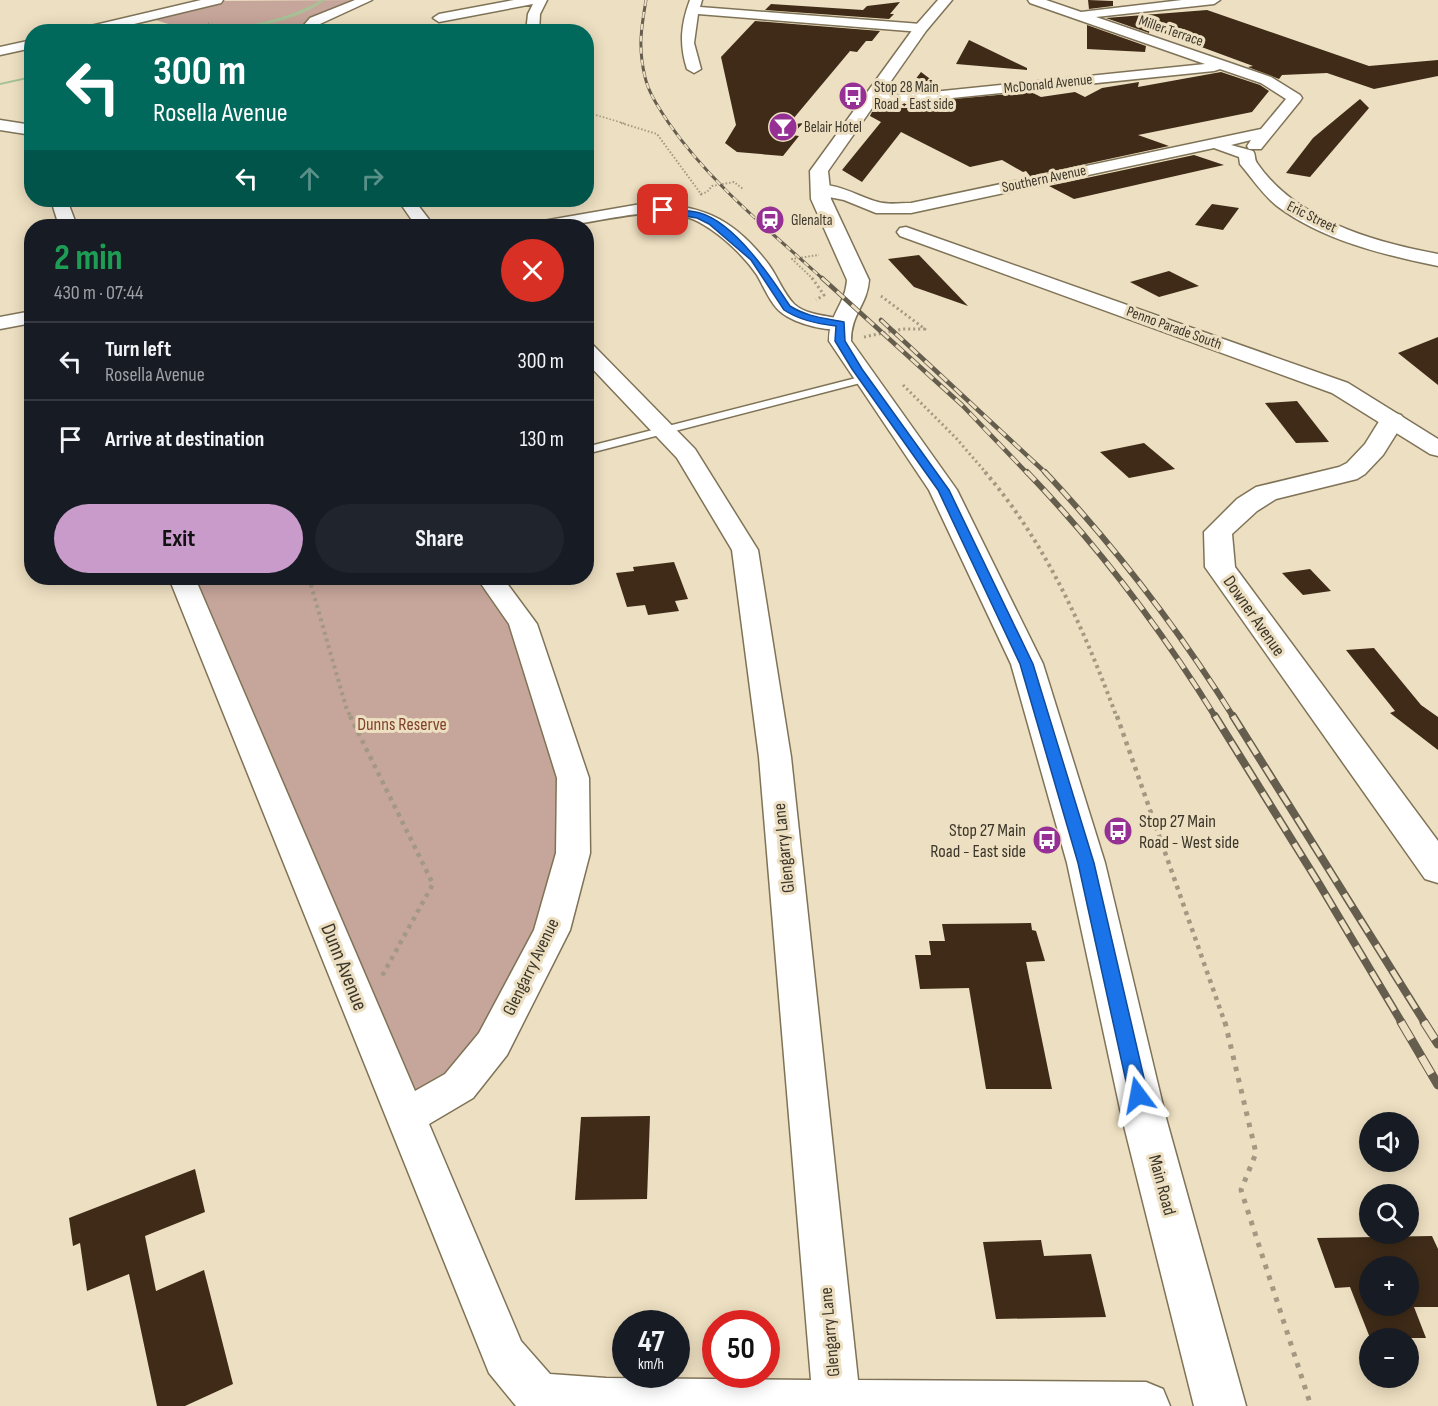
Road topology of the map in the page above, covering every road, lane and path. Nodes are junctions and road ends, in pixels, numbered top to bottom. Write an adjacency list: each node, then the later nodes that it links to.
1 (217, 0): 11 (street)
2 (366, 0): 12 (street)
3 (457, 0): 4 (street)
4 (534, 0)
5 (541, 0): 13 (street)
6 (945, 0): 14 (main road)
7 (1034, 0): 10 (street, Miller Terrace)
8 (1214, 0): 10 (street)
9 (694, 5): 14 (street); 18 (street)
10 (1077, 16): 17 (street, Miller Terrace)
11 (116, 24)
12 (312, 24)
13 (533, 24)
14 (921, 28): 19 (main road)
15 (24, 46): 16 (street)
16 (0, 51)
17 (1223, 66): 19 (street, McDonald Avenue); 23 (street, Miller Terrace)
18 (694, 69)
19 (872, 96): 27 (main road)
20 (594, 114): 28 (path)
21 (0, 125): 22 (street)
22 (24, 129)
23 (1268, 132): 24 (street, Southern Avenue); 25 (street)
24 (1210, 144): 25 (street); 27 (street, Southern Avenue)
25 (1247, 154): 33 (street, Eric Street)
26 (743, 189): 28 (path)
27 (820, 190): 32 (main road)
28 (701, 194): 29 (path)
29 (694, 214): 30 (street); 35 (street)
30 (590, 219)
31 (906, 232): 40 (street, Penno Parade South)
32 (842, 245): 35 (path); 39 (main road)
33 (1438, 260)
34 (883, 288): 39 (path)
35 (795, 313): 39 (street)
36 (24, 318): 37 (street)
37 (0, 323)
38 (594, 357): 41 (street, Glengarry Lane)
39 (867, 357): 41 (lane); 52 (main road, Main Road); 53 (path)
40 (1392, 420): 42 (street, Penno Parade South); 47 (main road, Downer Avenue)
41 (664, 430): 43 (lane); 50 (street, Glengarry Lane)
42 (1436, 445)
43 (594, 449)
44 (185, 585): 48 (street, Dunn Avenue)
45 (311, 585): 48 (path)
46 (495, 585): 49 (street, Glengarry Avenue)
47 (1438, 869)
48 (362, 1012): 49 (street, Dunn Avenue)
49 (406, 1117): 50 (street, Dunn Avenue)
50 (837, 1403): 51 (street, Dunn Avenue)
51 (1146, 1406)
52 (1220, 1406)
53 (1311, 1406)

